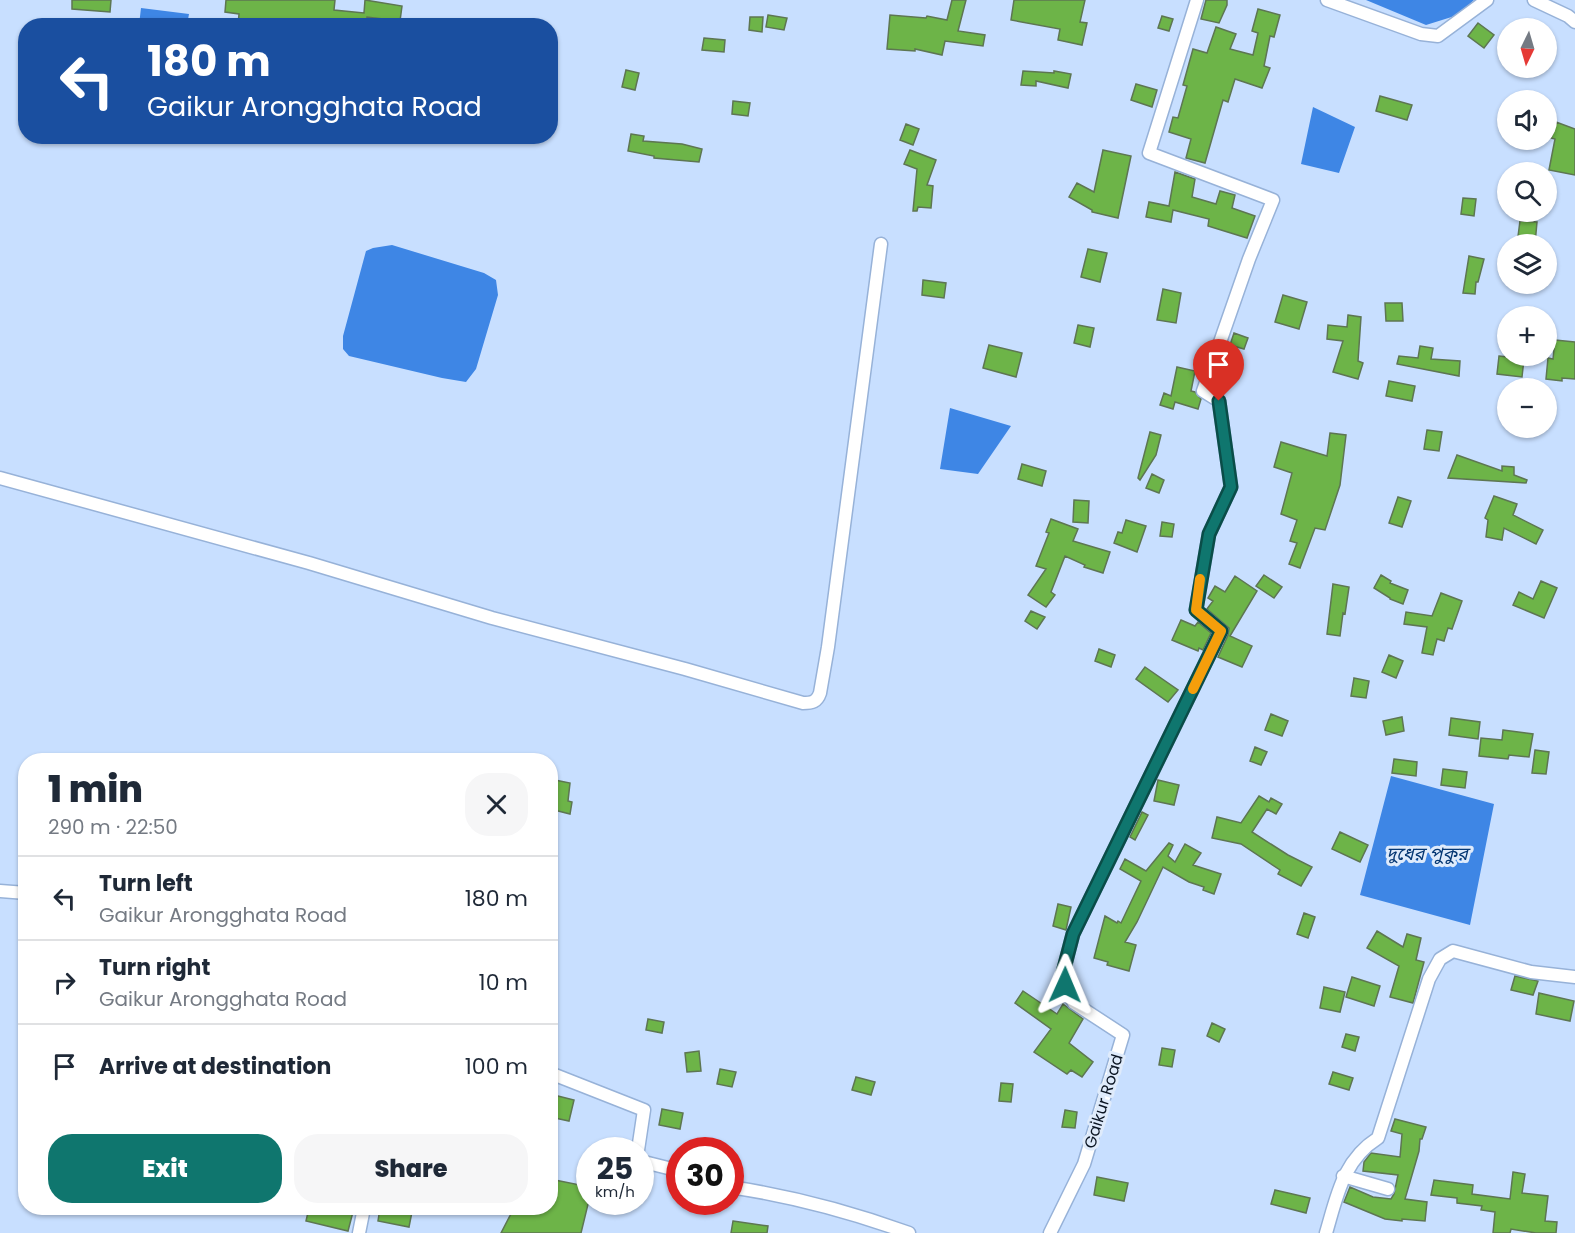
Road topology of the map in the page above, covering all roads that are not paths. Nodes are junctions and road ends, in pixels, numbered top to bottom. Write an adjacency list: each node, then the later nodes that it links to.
1 (1197, 0): 19 (street, Gaikur Road)
2 (1327, 0): 3 (street)
3 (1487, 0)
4 (1534, 0): 5 (street)
5 (1575, 21)
6 (881, 244): 7 (street)
7 (0, 478)
8 (0, 891): 9 (street)
9 (18, 892)
10 (1575, 977): 13 (street)
11 (558, 1076): 12 (street)
12 (640, 1137)
13 (1343, 1176): 15 (street); 20 (street)
14 (744, 1189): 18 (street)
15 (1388, 1189)
16 (363, 1215): 17 (street)
17 (359, 1233)
18 (909, 1233)
19 (1050, 1233)
20 (1326, 1233)

